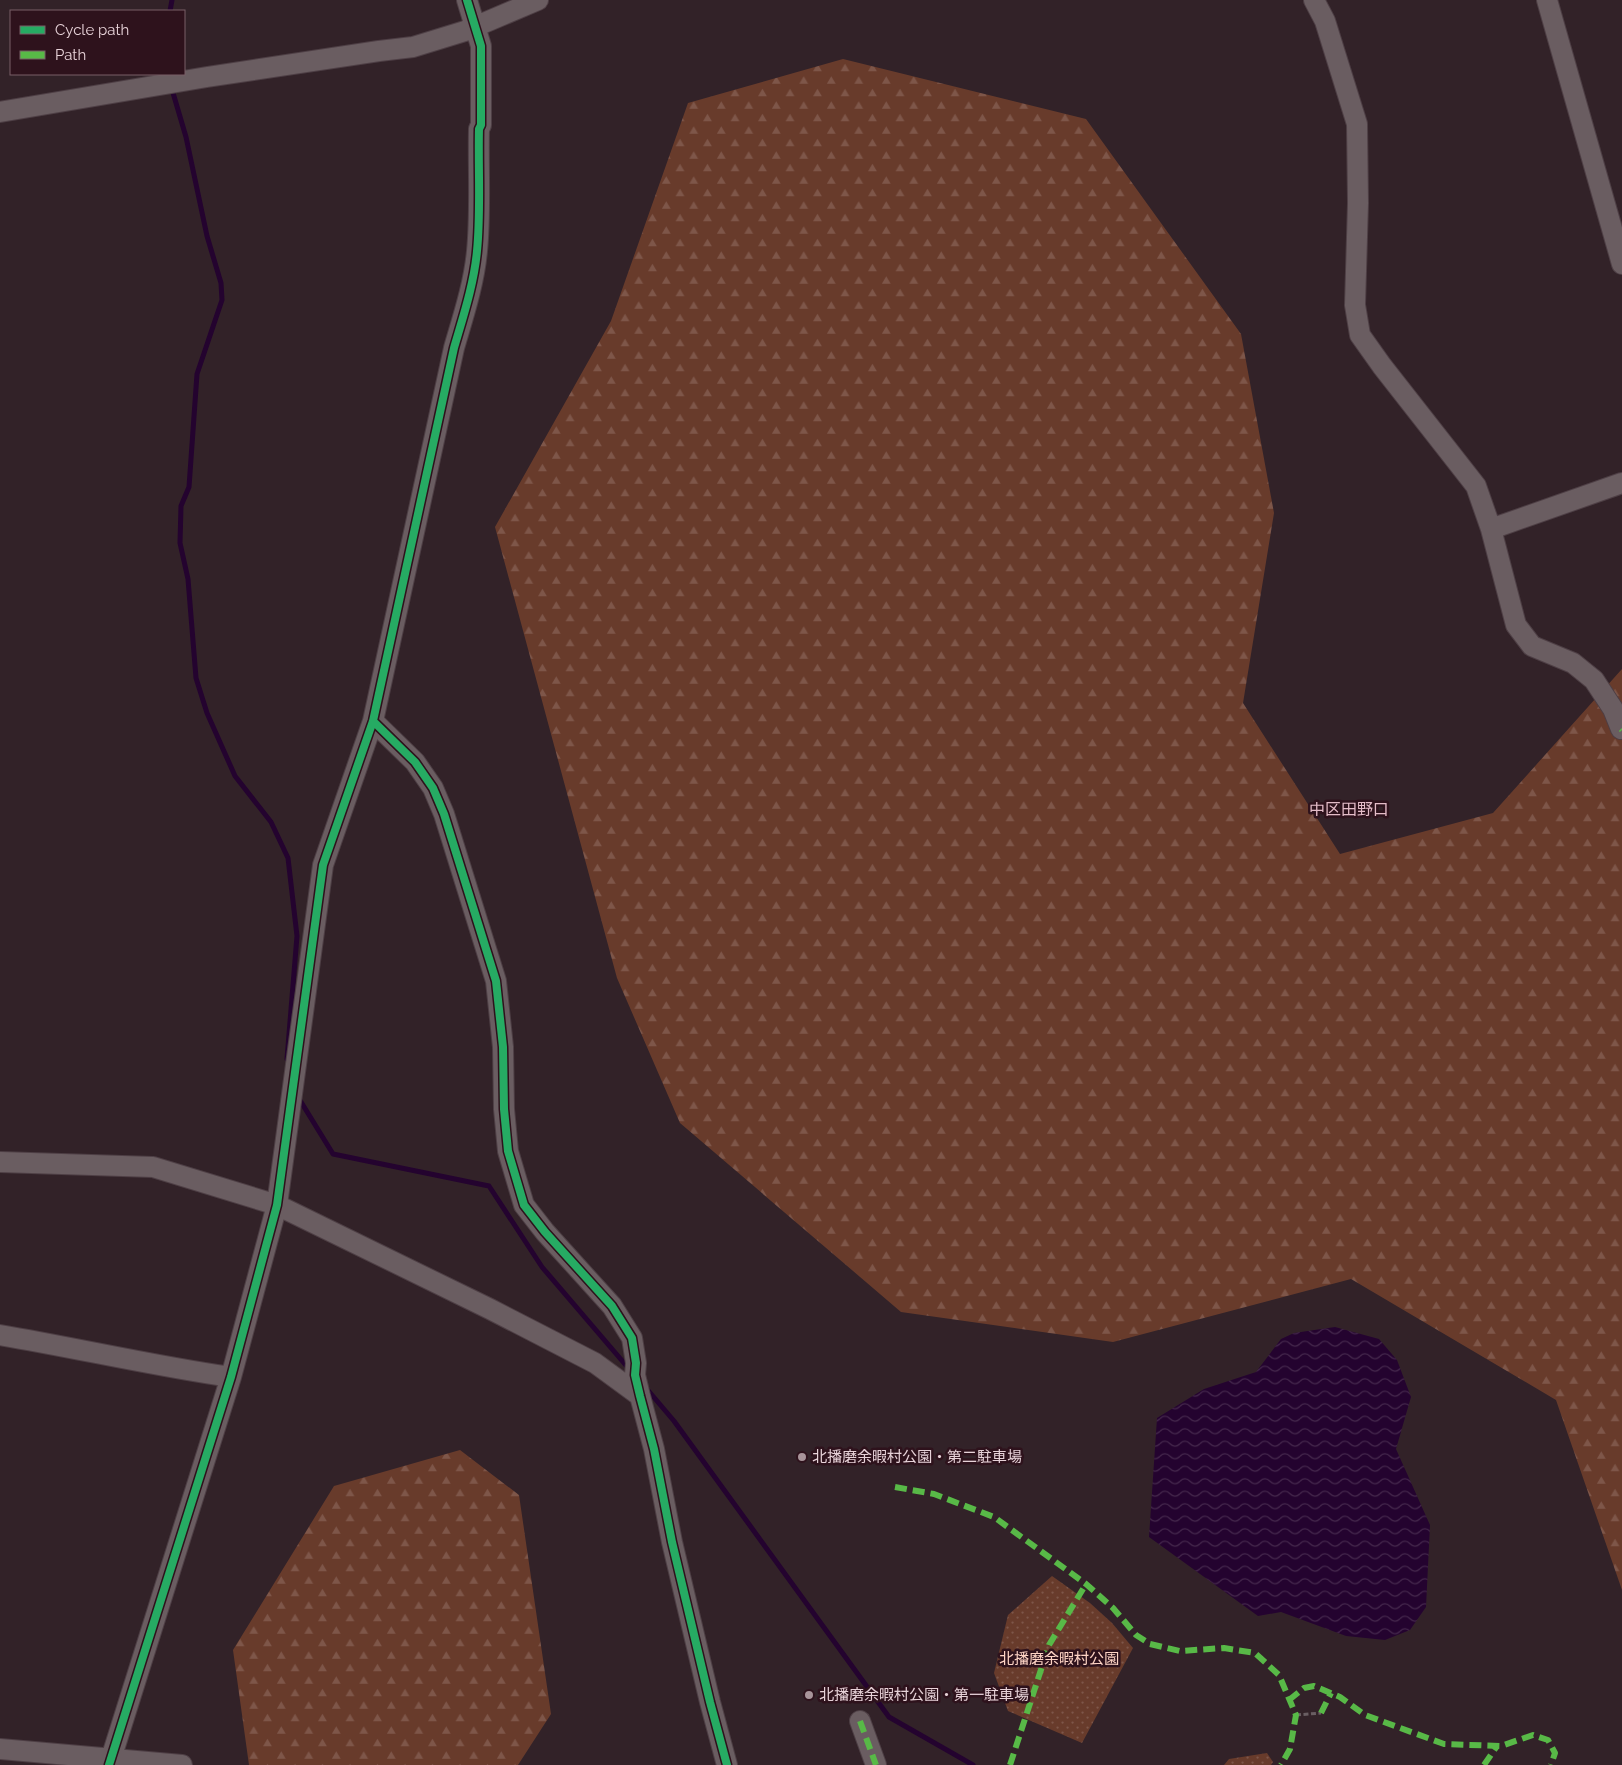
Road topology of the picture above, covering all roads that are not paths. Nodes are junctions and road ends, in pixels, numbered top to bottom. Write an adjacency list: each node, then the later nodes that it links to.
1 (467, 0): 5 (street)
2 (538, 0): 5 (street)
3 (1314, 0): 9 (street)
4 (1547, 0): 7 (street)
5 (474, 26): 6 (street); 10 (street)
6 (0, 112)
7 (1622, 264)
8 (1622, 483): 9 (street)
9 (1491, 528): 11 (street)
10 (373, 721): 13 (street); 16 (street)
11 (1621, 729)
12 (0, 1162): 13 (street)
13 (277, 1206): 15 (street); 16 (street)
14 (0, 1335): 15 (street)
15 (231, 1377): 19 (street)
16 (640, 1396): 21 (street)
17 (860, 1721): 22 (street)
18 (0, 1749): 19 (street)
19 (110, 1762): 20 (street)
20 (182, 1765)
21 (727, 1765)
22 (876, 1765)

